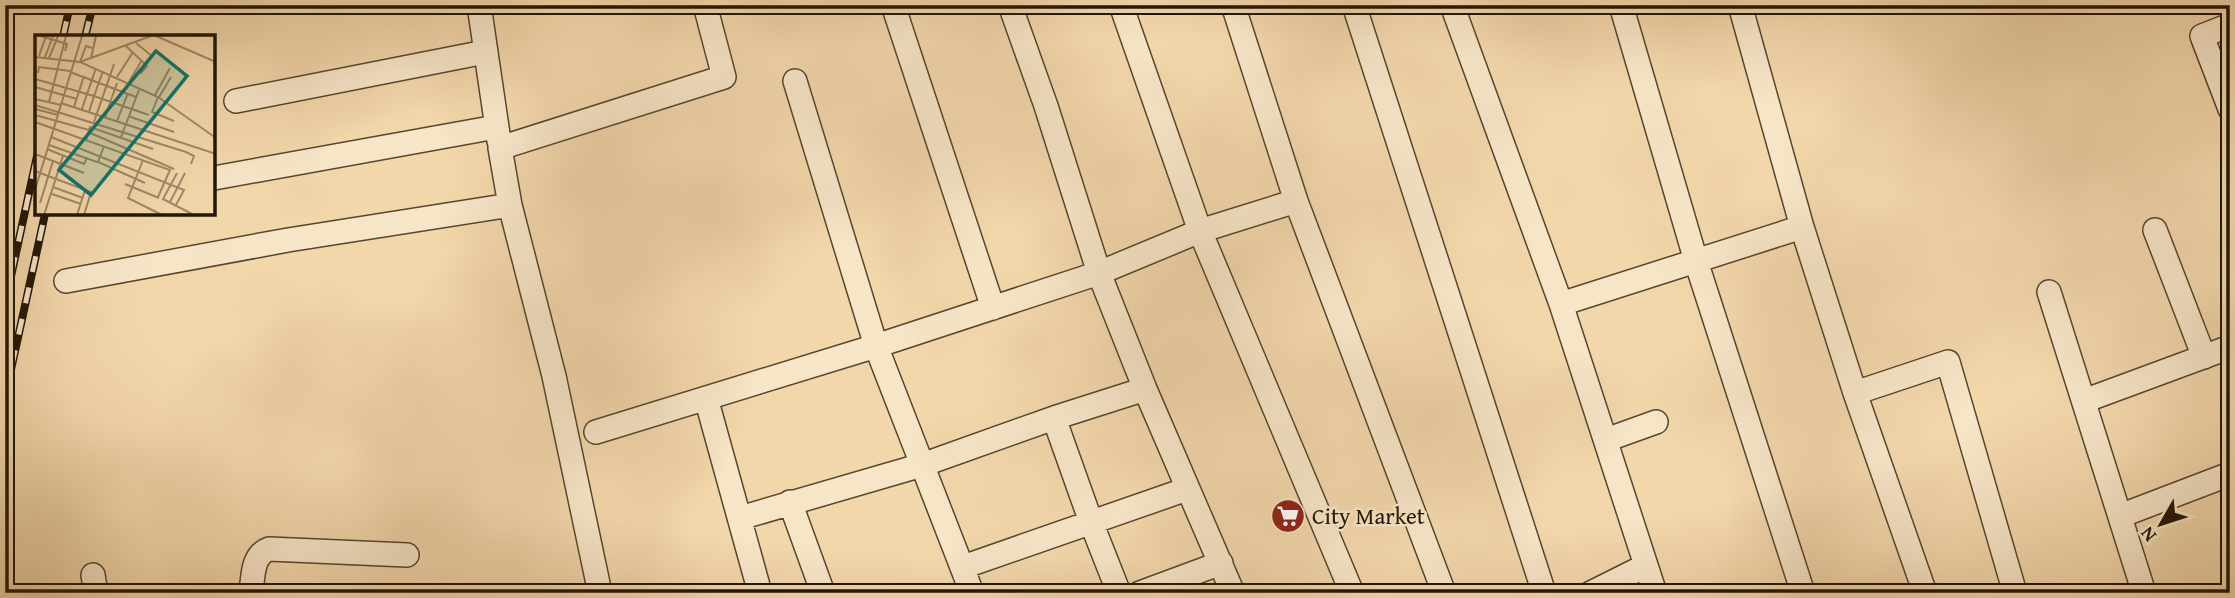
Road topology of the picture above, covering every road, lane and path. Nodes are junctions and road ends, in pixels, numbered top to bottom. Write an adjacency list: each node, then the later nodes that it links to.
1 (479, 5): 12 (street)
2 (705, 5): 16 (street)
3 (893, 5): 28 (street)
4 (1010, 5): 24 (street)
5 (1121, 5): 22 (street)
6 (1233, 5): 18 (street)
7 (1354, 5): 62 (street)
8 (1452, 5): 27 (street)
9 (1621, 5): 23 (street)
10 (1740, 5): 20 (street)
11 (2230, 25): 15 (street)
12 (485, 52): 14 (street); 16 (street)
13 (795, 81): 29 (street)
14 (236, 102)
15 (2230, 109)
16 (498, 138): 17 (street); 19 (street)
17 (215, 178)
18 (1296, 201): 22 (street); 61 (street)
19 (510, 205): 25 (street); 53 (street)
20 (1802, 227): 23 (street); 33 (street)
21 (2155, 230): 31 (street)
22 (1199, 231): 24 (street); 60 (street)
23 (1696, 261): 27 (street); 51 (street)
24 (1100, 273): 28 (street); 32 (street)
25 (66, 281)
26 (2049, 292): 35 (street)
27 (1561, 304): 39 (street)
28 (993, 308): 29 (street)
29 (876, 346): 34 (street); 40 (street)
30 (2230, 347): 31 (street)
31 (2204, 357): 35 (street)
32 (1145, 389): 36 (street); 42 (street)
33 (1855, 393): 65 (street); 66 (street)
34 (706, 398): 38 (street); 45 (street)
35 (2084, 401): 44 (street)
36 (1054, 418): 40 (street); 46 (street)
37 (1656, 422): 39 (street)
38 (596, 432)
39 (1606, 440): 49 (street)
40 (922, 466): 43 (street); 50 (street)
41 (2230, 474): 44 (street)
42 (1187, 489): 46 (street); 48 (street)
43 (790, 502): 45 (street); 55 (street)
44 (2120, 516): 67 (street)
45 (740, 518): 54 (street)
46 (1091, 522): 50 (street); 57 (street)
47 (407, 555): 52 (street)
48 (1222, 563): 58 (street); 59 (street)
49 (1646, 566): 63 (street); 64 (street)
50 (963, 567): 56 (street)
51 (1795, 591)
52 (251, 593)
53 (600, 593)
54 (760, 593)
55 (823, 593)
56 (972, 593)
57 (1119, 593)
58 (1140, 593)
59 (1233, 593)
60 (1352, 593)
61 (1444, 593)
62 (1544, 593)
63 (1591, 593)
64 (1654, 593)
65 (1925, 593)
66 (2015, 593)
67 (2144, 593)

